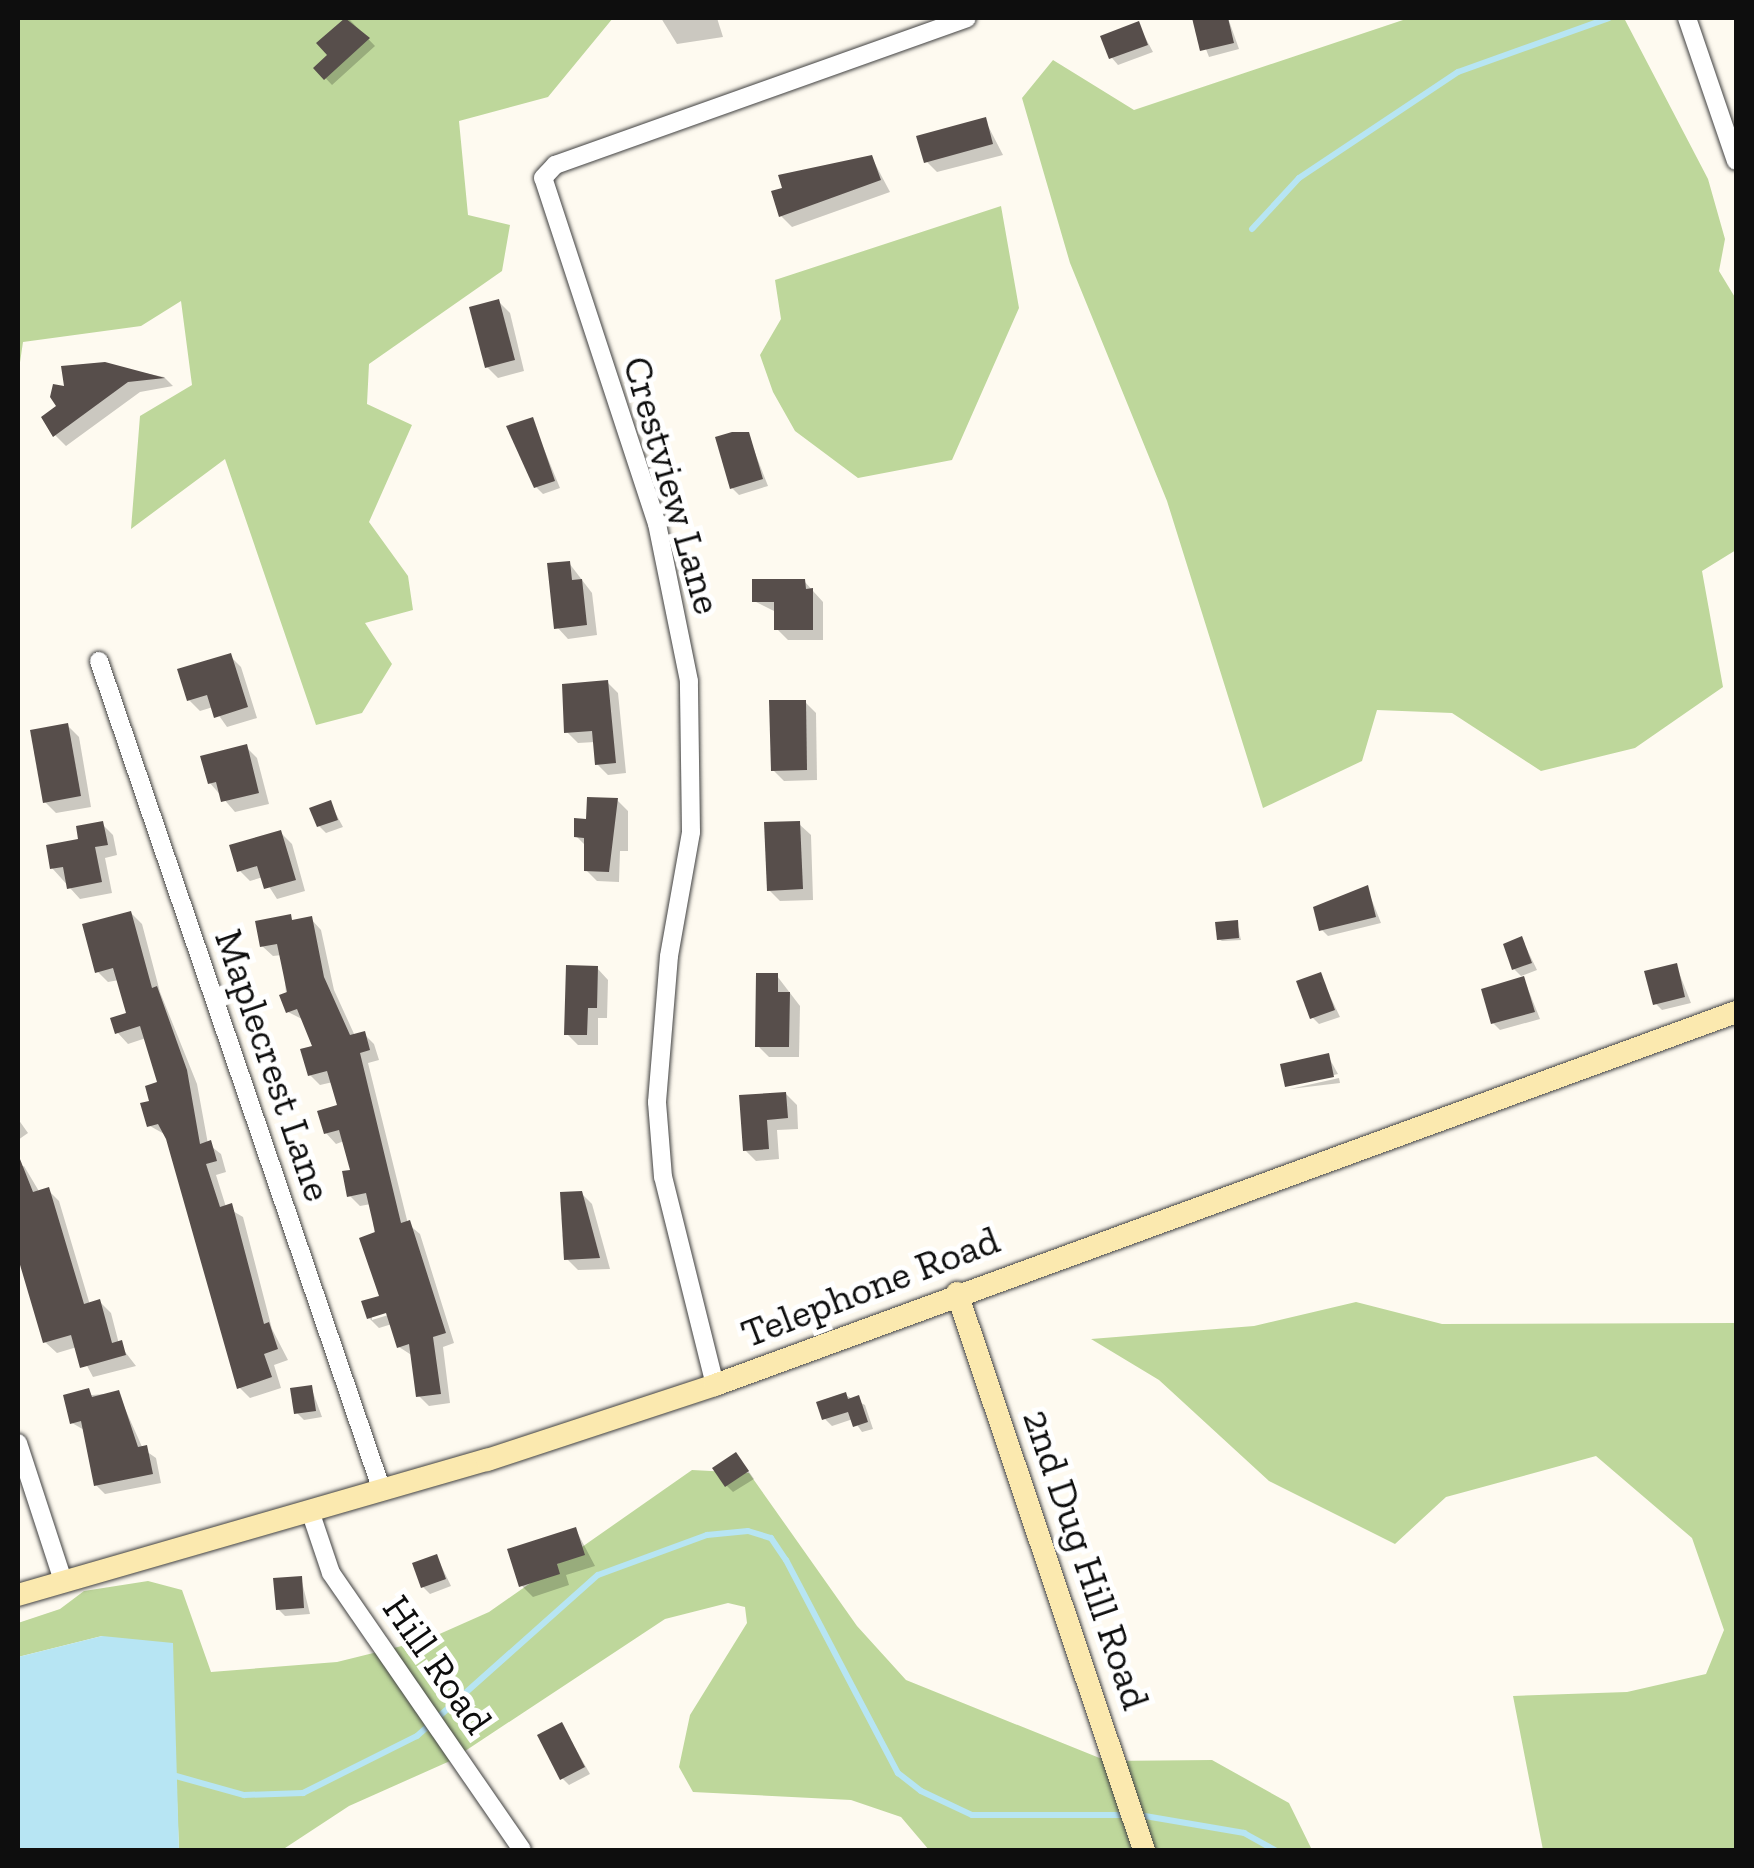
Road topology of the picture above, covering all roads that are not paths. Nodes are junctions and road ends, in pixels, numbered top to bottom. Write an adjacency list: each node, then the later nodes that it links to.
1 (967, 18): 7 (street, Crestview Lane)
2 (1687, 18): 3 (street)
3 (1736, 161)
4 (99, 661): 9 (street, Maplecrest Lane)
5 (1736, 1012): 6 (street, Telephone Road)
6 (957, 1293): 7 (street, Telephone Road); 13 (street, 2nd Dug Hill Road)
7 (715, 1384): 9 (street, Telephone Road)
8 (18, 1443): 11 (street)
9 (382, 1491): 10 (street, Telephone Road)
10 (310, 1511): 11 (street, Telephone Road); 14 (street, Hill Road)
11 (63, 1581): 12 (street, Telephone Road)
12 (18, 1595)
13 (1143, 1847)
14 (522, 1850)

